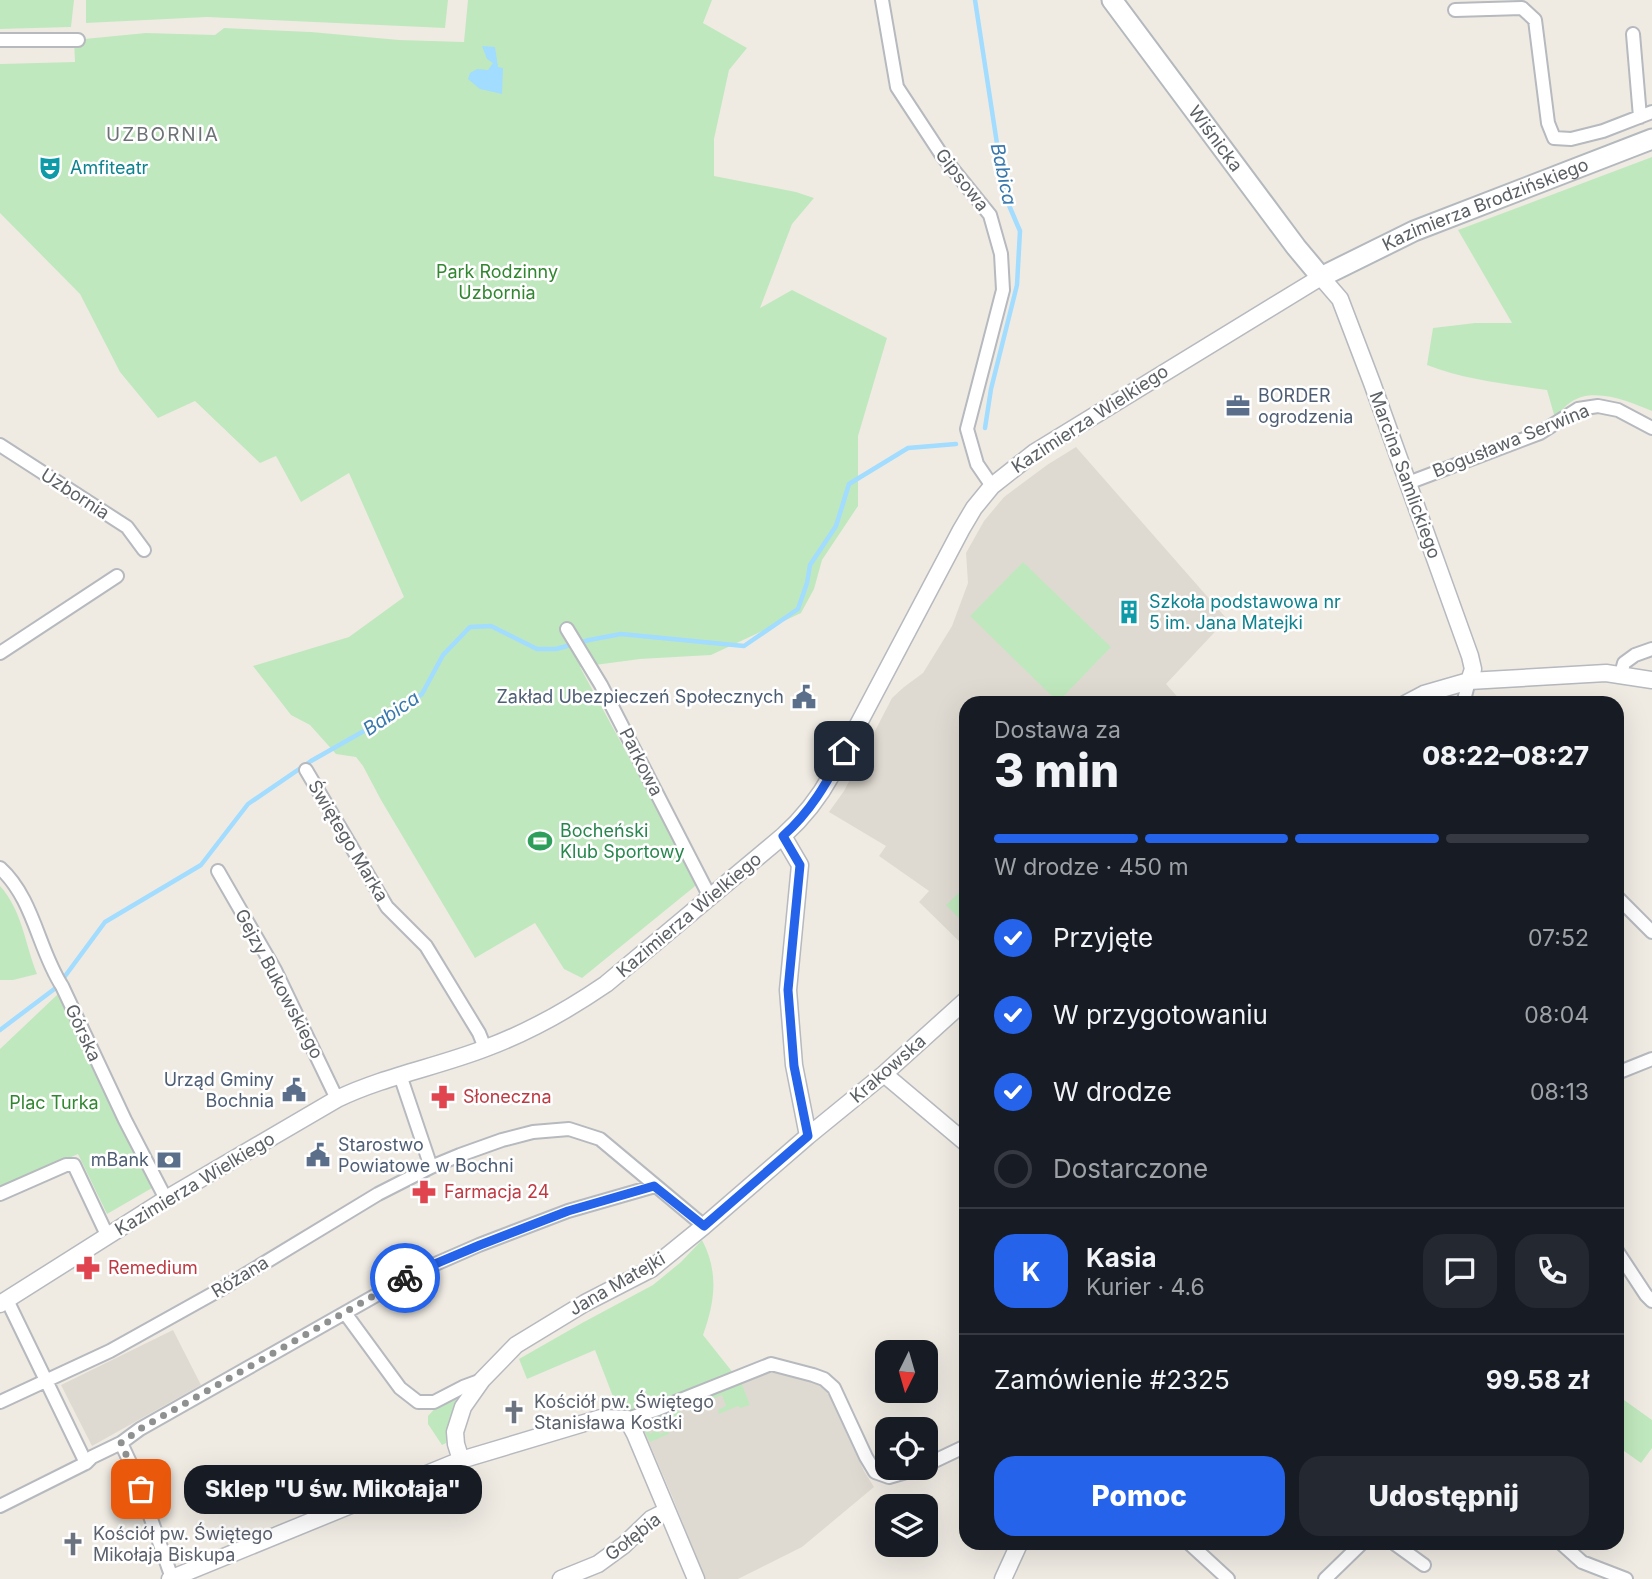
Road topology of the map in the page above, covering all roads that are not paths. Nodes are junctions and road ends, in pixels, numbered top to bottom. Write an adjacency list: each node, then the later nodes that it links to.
1 (882, 0): 13 (street, Gipsowa)
2 (1112, 0): 9 (main road, Wiśnicka)
3 (1455, 10): 7 (street)
4 (1633, 34): 7 (street)
5 (0, 40): 6 (street)
6 (78, 40)
7 (1646, 114)
8 (1652, 139): 9 (main road, Kazimierza Brodzińskiego)
9 (1321, 277): 12 (street, Marcina Samlickiego); 13 (street, Kazimierza Wielkiego)
10 (1652, 428): 12 (street, Bogusława Serwina)
11 (0, 445): 14 (street, Uzbornia)
12 (1408, 483): 21 (street, Marcina Samlickiego)
13 (992, 486): 25 (street, Kazimierza Wielkiego)
14 (144, 550)
15 (117, 576): 18 (street)
16 (569, 633): 28 (street, Parkowa)
17 (1652, 649): 19 (street)
18 (0, 653)
19 (1621, 674): 20 (street); 21 (street)
20 (1652, 680)
21 (1469, 681): 22 (street); 23 (street)
22 (1420, 696)
23 (1465, 696)
24 (306, 770): 32 (street, Świętego Marka)
25 (783, 836): 28 (street, Kazimierza Wielkiego); 38 (street)
26 (0, 868): 43 (street, Górska)
27 (218, 871): 37 (street, Gejzy Bukowskiego)
28 (710, 897): 32 (street, Kazimierza Wielkiego)
29 (1624, 904): 30 (street)
30 (1652, 932)
31 (959, 1006): 35 (street, Krakowska)
32 (485, 1048): 36 (street, Kazimierza Wielkiego)
33 (1652, 1059): 34 (street)
34 (1624, 1070)
35 (884, 1074): 38 (street, Krakowska); 39 (street)
36 (400, 1075): 37 (street, Kazimierza Wielkiego); 40 (street)
37 (337, 1099): 43 (street, Kazimierza Wielkiego)
38 (808, 1136): 44 (street, Jana Matejki)
39 (959, 1137)
40 (431, 1167): 41 (street, Różana); 51 (street, Różana)
41 (654, 1186): 44 (street, Różana); 49 (street)
42 (0, 1194): 45 (street)
43 (166, 1199): 45 (street, Kazimierza Wielkiego)
44 (704, 1226): 50 (street, Jana Matejki)
45 (108, 1237): 48 (street, Kazimierza Wielkiego)
46 (1624, 1262): 47 (street)
47 (1652, 1301)
48 (4, 1302): 51 (street)
49 (345, 1312): 50 (street); 54 (street)
50 (482, 1380): 57 (street, Jana Matejki)
51 (46, 1382): 52 (street, Różana); 58 (street)
52 (0, 1402)
53 (626, 1419): 57 (street); 59 (street); 61 (street)
54 (121, 1443): 58 (street); 68 (street)
55 (959, 1449): 56 (street)
56 (938, 1459)
57 (461, 1460): 68 (street)
58 (86, 1464): 60 (street)
59 (875, 1472)
60 (0, 1506)
61 (667, 1511): 69 (street, Gołębia); 70 (street)
62 (1016, 1550): 71 (street)
63 (1197, 1550): 72 (street)
64 (1355, 1550): 73 (street)
65 (1403, 1550): 67 (street)
66 (1569, 1550): 74 (street)
67 (1424, 1565)
68 (171, 1578)
69 (561, 1579)
70 (696, 1579)
71 (1003, 1579)
72 (1228, 1579)
73 (1325, 1579)
74 (1626, 1579)

